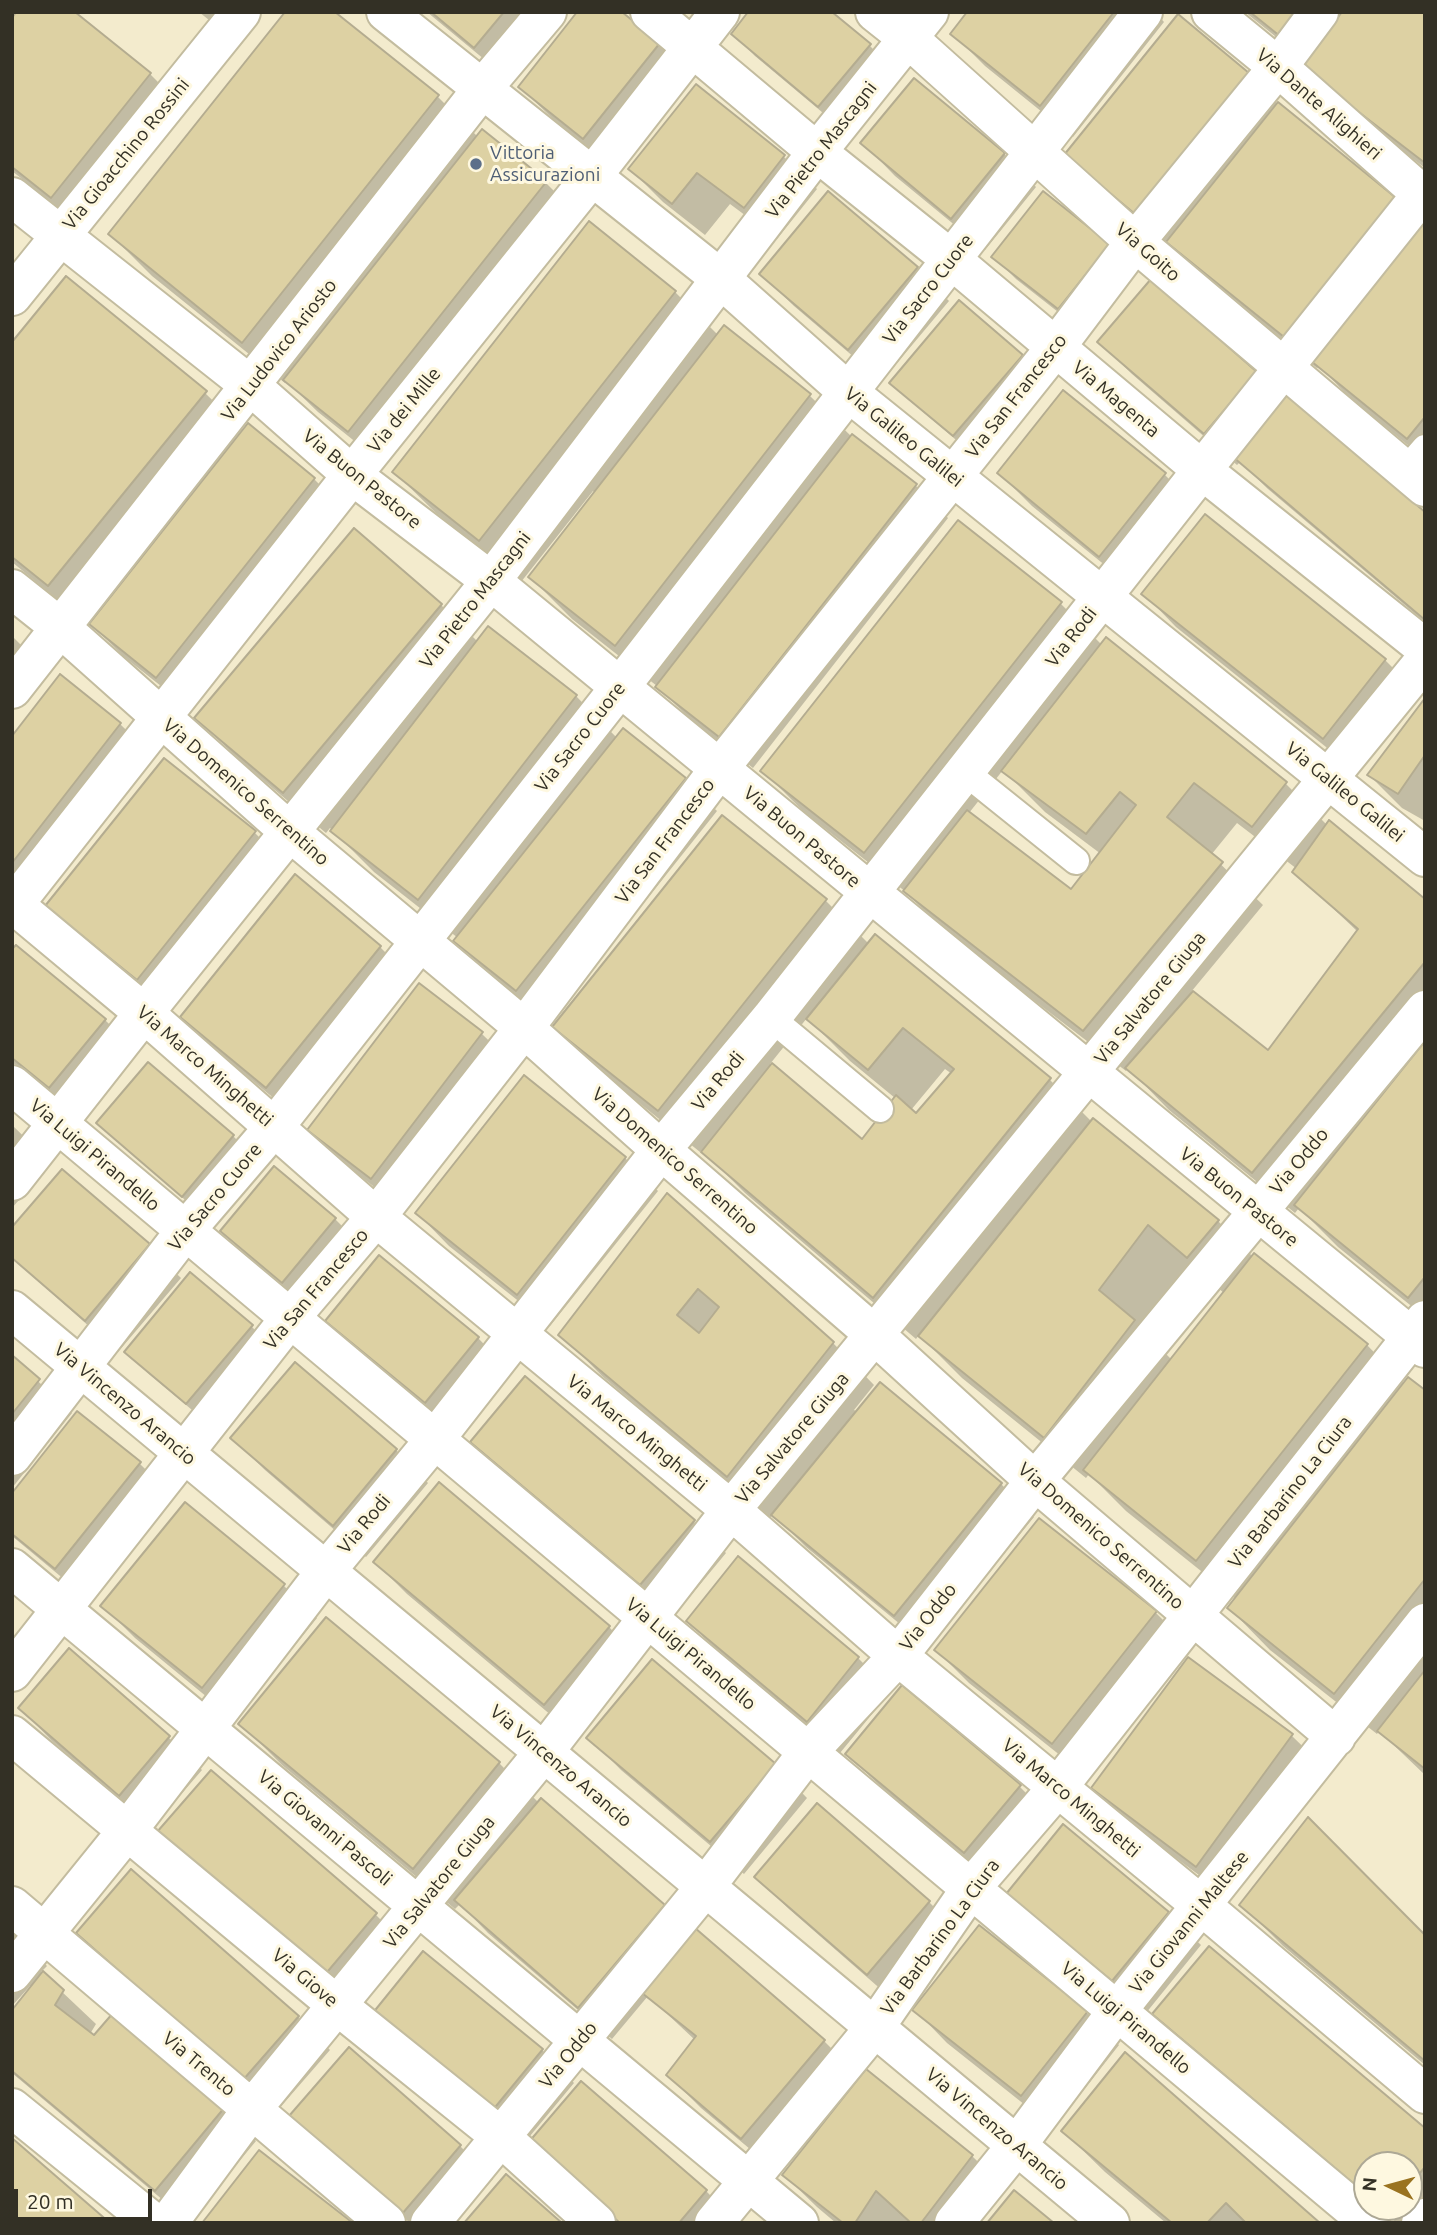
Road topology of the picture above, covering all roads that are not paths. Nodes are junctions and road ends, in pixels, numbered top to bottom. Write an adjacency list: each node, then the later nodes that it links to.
1 (241, 12): 19 (street, Via Gioacchino Rossini)
2 (386, 12): 13 (street, Via Galileo Galilei)
3 (547, 12): 13 (street, Via Ludovico Ariosto)
4 (650, 12): 11 (street, Via Magenta)
5 (720, 12): 11 (street, Via dei Mille)
6 (875, 12): 10 (street, Via Goito)
7 (1143, 12): 15 (street, Via Sacro Cuore)
8 (1211, 12): 12 (street, Via Dante Alighieri)
9 (1319, 12): 12 (street, Via San Francesco)
10 (919, 26): 14 (street, Via Pietro Mascagni); 15 (street, Via Goito)
11 (693, 48): 14 (street, Via Magenta); 16 (street, Via dei Mille)
12 (1278, 67): 17 (street, Via Dante Alighieri); 20 (street, Via San Francesco)
13 (482, 89): 16 (street, Via Galileo Galilei); 26 (street, Via Ludovico Ariosto)
14 (817, 152): 21 (street, Via Magenta); 22 (street, Via Pietro Mascagni)
15 (1033, 152): 20 (street, Via Goito); 21 (street, Via Sacro Cuore)
16 (593, 176): 22 (street, Via Galileo Galilei); 30 (street, Via dei Mille)
17 (1424, 194): 25 (street, Via Rodi)
18 (12, 197): 19 (street, Via Buon Pastore)
19 (60, 236): 23 (street, Via Gioacchino Rossini); 26 (street, Via Buon Pastore)
20 (1135, 242): 24 (street, Via San Francesco); 25 (street, Via Goito)
21 (952, 260): 24 (street, Via Magenta); 27 (street, Via Sacro Cuore)
22 (721, 279): 27 (street, Via Galileo Galilei); 32 (street, Via Pietro Mascagni)
23 (12, 296)
24 (1055, 348): 29 (street, Via Magenta); 31 (street, Via San Francesco)
25 (1284, 368): 28 (street, Via Goito); 29 (street, Via Rodi)
26 (251, 386): 30 (street, Via Buon Pastore); 35 (street, Via Ludovico Ariosto)
27 (847, 391): 31 (street, Via Galileo Galilei); 38 (street, Via Sacro Cuore)
28 (1418, 469)
29 (1202, 470): 34 (street, Via Rodi); 36 (street, Via Magenta)
30 (352, 475): 32 (street, Via Buon Pastore); 40 (street, Via dei Mille)
31 (952, 476): 34 (street, Via Galileo Galilei); 41 (street, Via San Francesco)
32 (491, 581): 38 (street, Via Buon Pastore); 44 (street, Via Pietro Mascagni)
33 (12, 589): 35 (street, Via Domenico Serrentino)
34 (1103, 597): 42 (street, Via Rodi); 43 (street, Via Galileo Galilei)
35 (61, 628): 39 (street, Via Ludovico Ariosto); 40 (street, Via Domenico Serrentino)
36 (1425, 648)
37 (1425, 660): 43 (street, Via Salvatore Giuga)
38 (620, 687): 41 (street, Via Buon Pastore); 49 (street, Via Sacro Cuore)
39 (12, 689)
40 (160, 718): 44 (street, Via Domenico Serrentino); 48 (street, Via dei Mille)
41 (719, 769): 47 (street, Via Buon Pastore); 53 (street, Via San Francesco)
42 (965, 772): 46 (lane); 47 (street, Via Rodi)
43 (1328, 778): 45 (street, Via Galileo Galilei); 54 (street, Via Salvatore Giuga)
44 (290, 832): 49 (street, Via Domenico Serrentino); 51 (street, Via Pietro Mascagni)
45 (1425, 857)
46 (1076, 861)
47 (869, 892): 52 (street, Via Rodi); 54 (street, Via Buon Pastore)
48 (13, 905): 51 (street, Via Marco Minghetti)
49 (420, 940): 53 (street, Via Domenico Serrentino); 58 (street, Via Sacro Cuore)
50 (1425, 1010): 61 (street, Via Oddo)
51 (144, 1013): 57 (street, Via Pietro Mascagni); 58 (street, Via Marco Minghetti)
52 (771, 1018): 56 (lane); 59 (street, Via Rodi)
53 (524, 1028): 59 (street, Via Domenico Serrentino); 62 (street, Via San Francesco)
54 (1089, 1074): 61 (street, Via Buon Pastore); 68 (street, Via Salvatore Giuga)
55 (12, 1085): 57 (street, Via Luigi Pirandello)
56 (880, 1109)
57 (57, 1123): 60 (street, Via Pietro Mascagni); 63 (street, Via Luigi Pirandello)
58 (275, 1126): 62 (street, Via Marco Minghetti); 63 (street, Via Sacro Cuore)
59 (661, 1150): 66 (street, Via Rodi); 68 (street, Via Domenico Serrentino)
60 (12, 1181)
61 (1257, 1211): 67 (street, Via Buon Pastore); 73 (street, Via Oddo)
62 (376, 1217): 65 (street, Via San Francesco); 66 (street, Via Marco Minghetti)
63 (186, 1231): 65 (street, Via Luigi Pirandello); 69 (street, Via Sacro Cuore)
64 (12, 1310): 69 (street, Via Vincenzo Arancio)
65 (290, 1318): 70 (street, Via Luigi Pirandello); 71 (street, Via San Francesco)
66 (518, 1335): 70 (street, Via Rodi); 74 (street, Via Marco Minghetti)
67 (1420, 1335): 78 (street, Via Barbarino La Ciura)
68 (876, 1336): 73 (street, Via Domenico Serrentino); 74 (street, Via Salvatore Giuga)
69 (80, 1366): 71 (street, Via Vincenzo Arancio); 72 (street, Via Sacro Cuore)
70 (435, 1439): 76 (street, Via Rodi); 79 (street, Via Luigi Pirandello)
71 (184, 1452): 76 (street, Via Vincenzo Arancio); 77 (street, Via San Francesco)
72 (12, 1456)
73 (1035, 1481): 78 (street, Via Domenico Serrentino); 81 (street, Via Oddo)
74 (732, 1510): 79 (street, Via Salvatore Giuga); 81 (street, Via Marco Minghetti)
75 (12, 1568): 77 (street, Via Giovanni Pascoli)
76 (326, 1571): 83 (street, Via Rodi); 86 (street, Via Vincenzo Arancio)
77 (62, 1609): 82 (street, Via San Francesco); 83 (street, Via Giovanni Pascoli)
78 (1193, 1616): 85 (street, Via Domenico Serrentino); 88 (street, Via Barbarino La Ciura)
79 (648, 1619): 86 (street, Via Salvatore Giuga); 87 (street, Via Luigi Pirandello)
80 (1425, 1623): 85 (street, Via Giovanni Maltese)
81 (898, 1656): 87 (street, Via Oddo); 88 (street, Via Marco Minghetti)
82 (12, 1672)
83 (206, 1729): 89 (street, Via Rodi); 94 (street, Via Giovanni Pascoli)
84 (12, 1735): 89 (street, Via Giove)
85 (1336, 1737): 93 (street, Via Giovanni Maltese)
86 (544, 1752): 90 (street, Via Vincenzo Arancio); 94 (street, Via Salvatore Giuga)
87 (808, 1752): 90 (street, Via Oddo); 91 (street, Via Luigi Pirandello)
88 (1058, 1787): 91 (street, Via Barbarino La Ciura); 93 (street, Via Marco Minghetti)
89 (127, 1831): 95 (street, Via Rodi); 97 (street, Via Giove)
90 (705, 1886): 99 (street, Via Vincenzo Arancio); 100 (street, Via Oddo)
91 (971, 1888): 98 (street, Via Luigi Pirandello); 99 (street, Via Barbarino La Ciura)
92 (12, 1906): 95 (street, Via Trento)
93 (1202, 1906): 98 (street, Via Giovanni Maltese); 101 (street, Via Marco Minghetti)
94 (419, 1907): 97 (street, Via Salvatore Giuga); 100 (street, Via Giovanni Pascoli)
95 (43, 1932): 96 (street, Via Rodi); 103 (street, Via Trento)
96 (12, 1973)
97 (338, 2006): 103 (street, Via Salvatore Giuga); 104 (street, Via Giove)
98 (1117, 2011): 105 (street, Via Giovanni Maltese); 117 (street, Via Luigi Pirandello)
99 (875, 2027): 105 (street, Via Vincenzo Arancio); 106 (street, Via Barbarino La Ciura)
100 (580, 2040): 104 (street, Via Oddo); 106 (street, Via Giovanni Pascoli)
101 (1425, 2094)
102 (12, 2108): 108 (street)
103 (252, 2109): 109 (street, Via Salvatore Giuga); 110 (street, Via Trento)
104 (501, 2137): 111 (street, Via Oddo); 112 (street, Via Giove)
105 (1017, 2145): 115 (street, Via Giovanni Maltese); 116 (street, Via Vincenzo Arancio)
106 (747, 2180): 113 (street, Via Barbarino La Ciura); 114 (street, Via Giovanni Pascoli)
107 (1425, 2218): 118 (street)
108 (154, 2223)
109 (168, 2223)
110 (386, 2223)
111 (430, 2223)
112 (596, 2223)
113 (714, 2223)
114 (799, 2223)
115 (954, 2223)
116 (1110, 2223)
117 (1370, 2223)
118 (1421, 2223)

